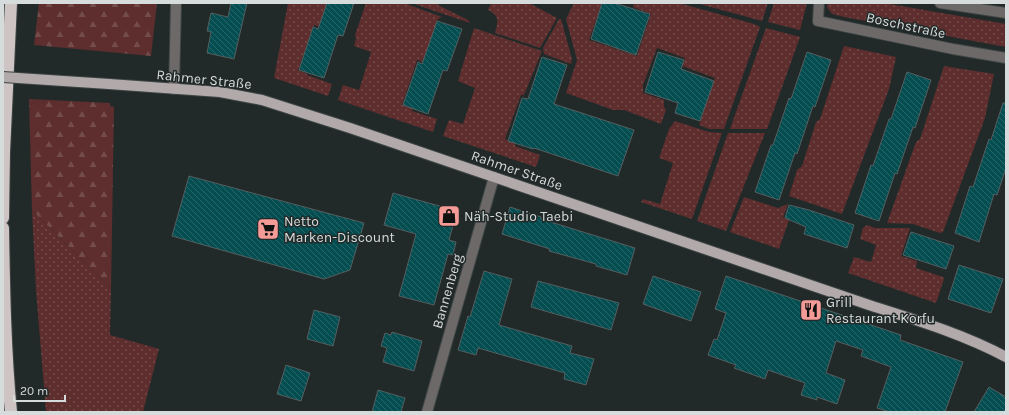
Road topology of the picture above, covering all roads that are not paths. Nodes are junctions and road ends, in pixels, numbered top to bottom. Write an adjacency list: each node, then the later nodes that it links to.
1 (11, 3): 10 (highway)
2 (176, 3): 8 (street)
3 (819, 3): 6 (street, Boschstraße)
4 (940, 3): 5 (street, Boschstraße)
5 (1006, 13)
6 (1006, 58)
7 (3, 77): 8 (main road, Rahmer Straße, bridge)
8 (174, 88): 9 (main road, Rahmer Straße)
9 (494, 177): 12 (main road, Rahmer Straße); 14 (street, Bannenberg)
10 (3, 218)
11 (3, 228): 13 (highway)
12 (1006, 357)
13 (11, 412)
14 (427, 412)

